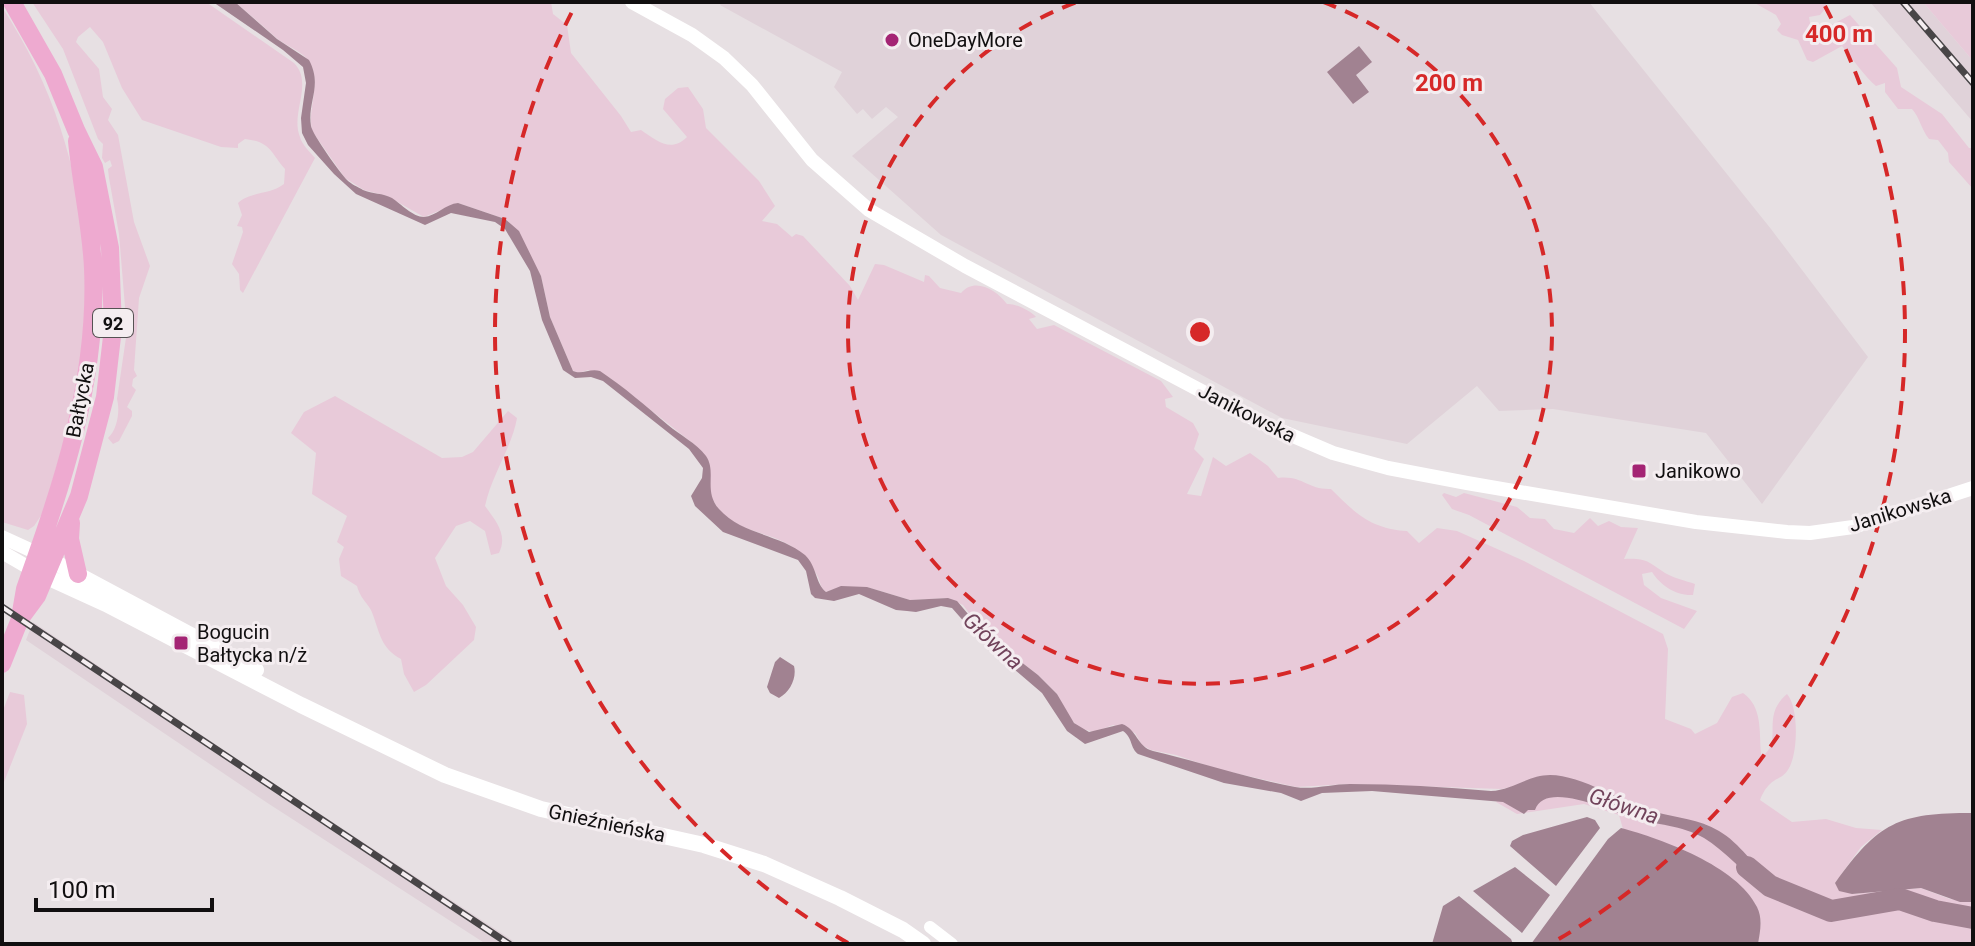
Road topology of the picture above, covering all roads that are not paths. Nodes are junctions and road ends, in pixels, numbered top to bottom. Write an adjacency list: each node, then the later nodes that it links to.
1 (12, 2): 3 (main road, Bałtycka / 92)
2 (632, 2): 4 (street, Janikowska)
3 (76, 130): 5 (main road, Bałtycka / 92); 8 (main road, Bałtycka / 92)
4 (1973, 488)
5 (72, 516): 8 (main road, Bałtycka / 92); 9 (main road)
6 (2, 537): 8 (street, Gnieźnieńska)
7 (2, 552): 8 (street, Gnieźnieńska)
8 (42, 565): 9 (main road, Gnieźnieńska); 10 (main road, Bałtycka / 92); 11 (main road, Gnieźnieńska)
9 (78, 574): 11 (main road, Gnieźnieńska)
10 (2, 664)
11 (338, 722): 12 (main road, Gnieźnieńska)
12 (878, 919): 14 (main road, Gnieźnieńska); 15 (main road, Gnieźnieńska)
13 (930, 927): 16 (street)
14 (911, 944)
15 (923, 944)
16 (952, 944)

